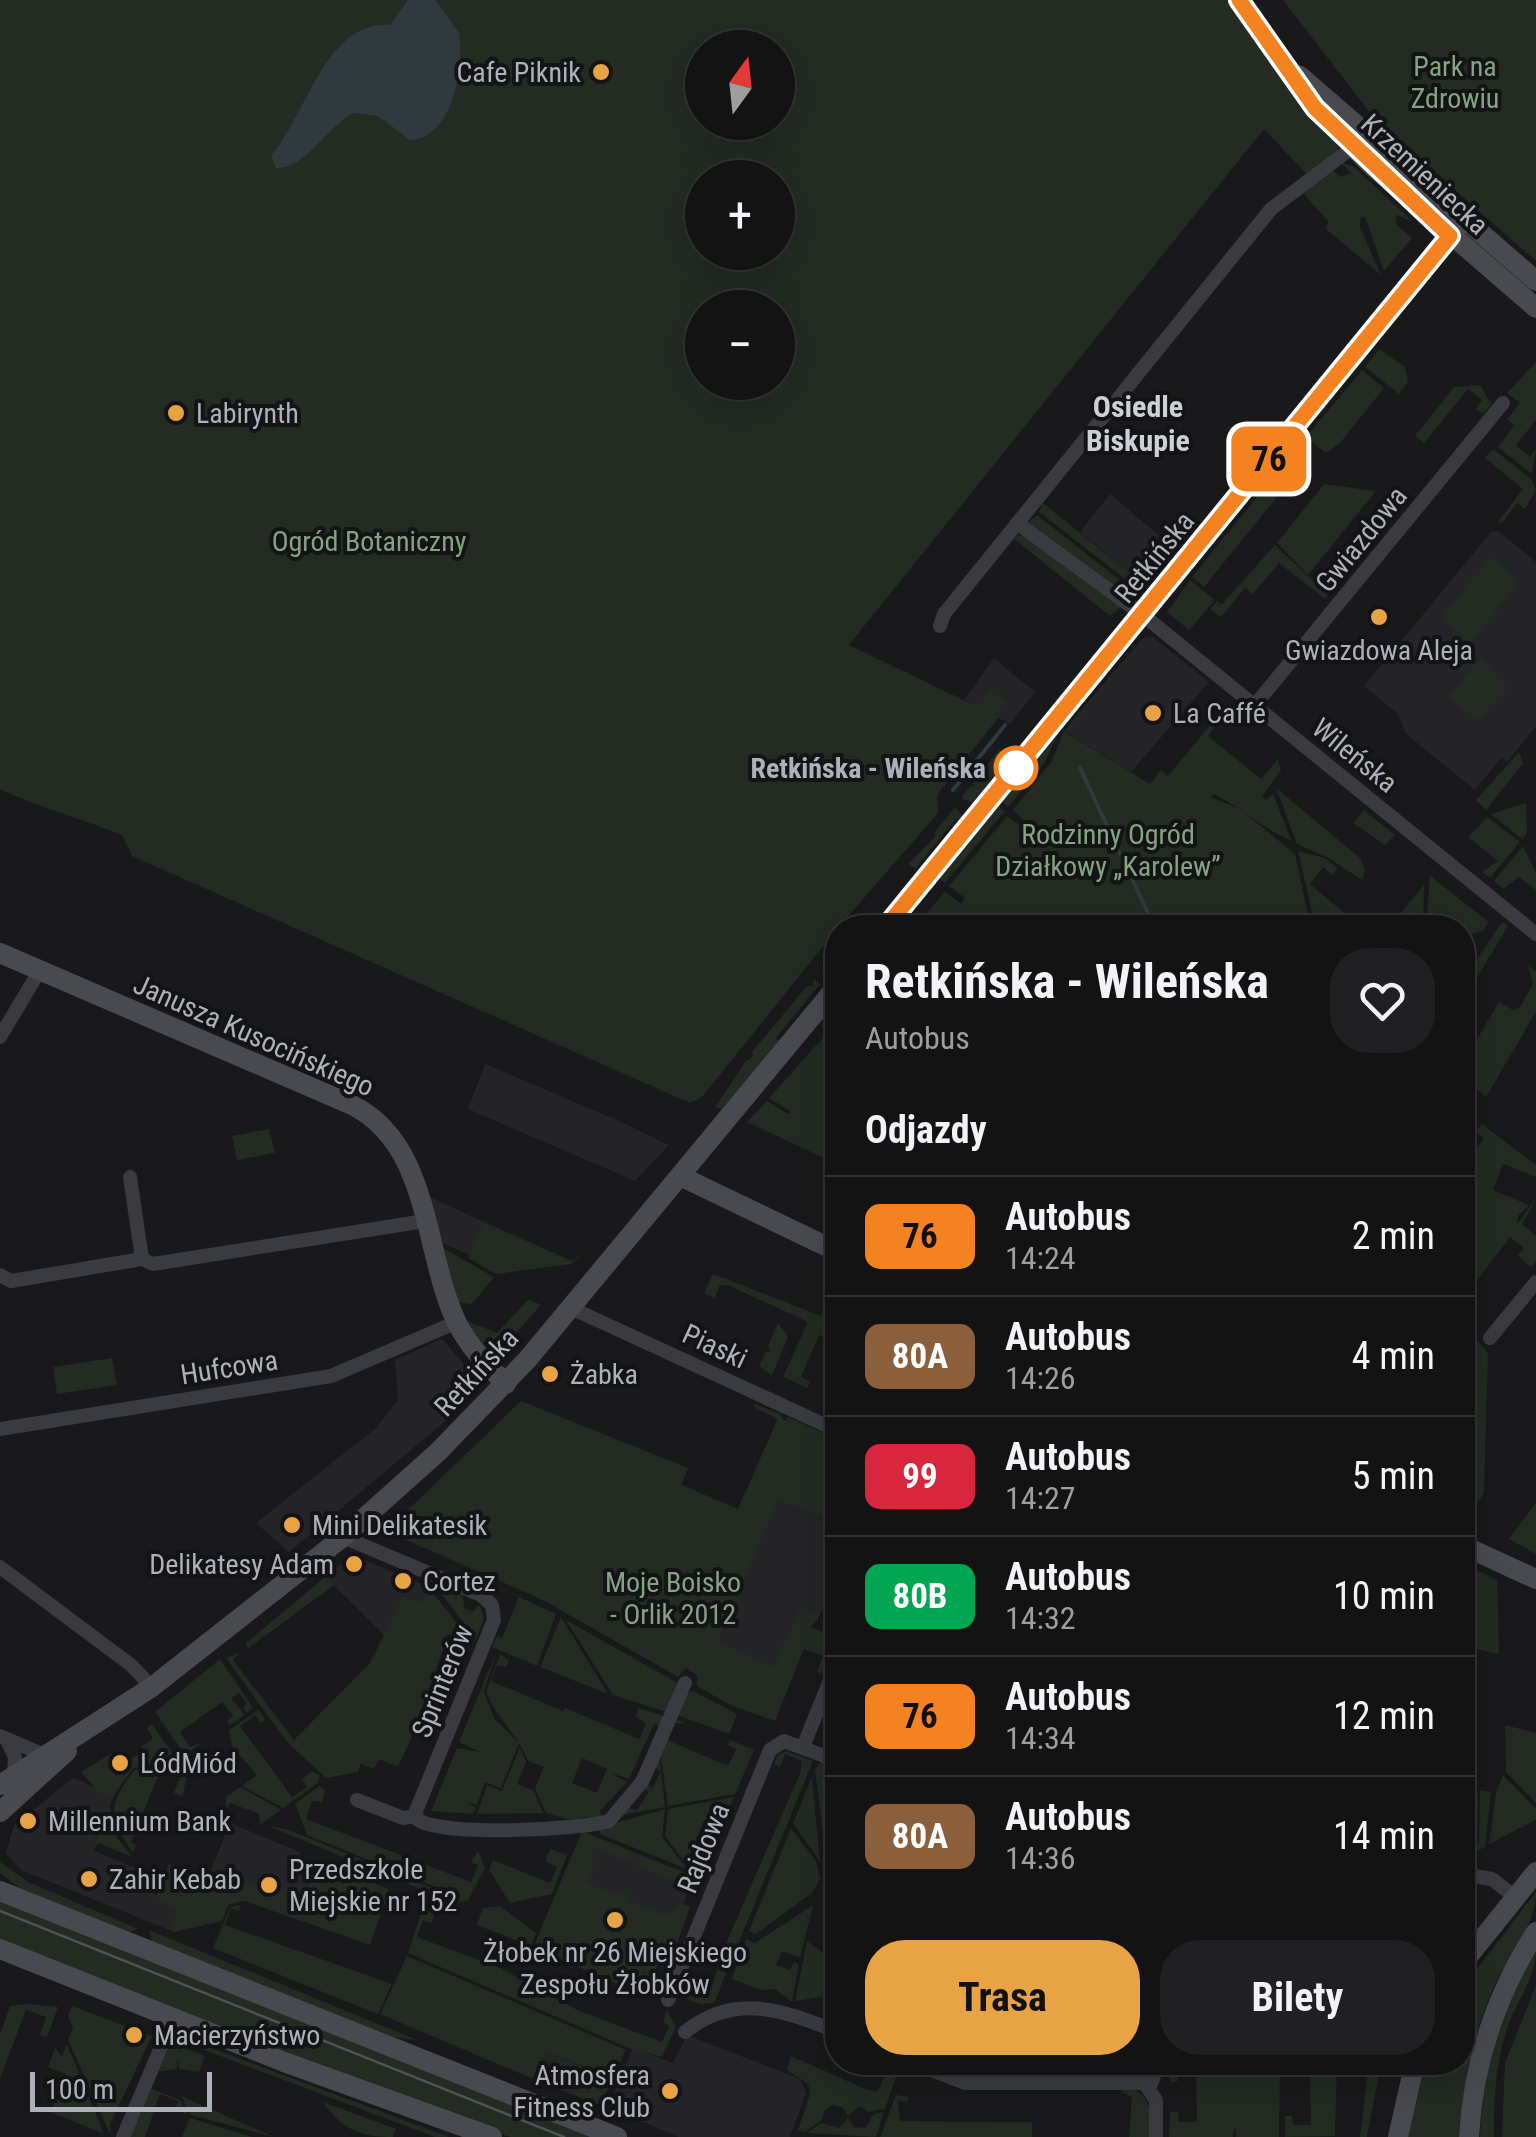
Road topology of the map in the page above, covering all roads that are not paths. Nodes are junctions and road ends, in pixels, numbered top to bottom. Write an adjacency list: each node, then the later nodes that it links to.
1 (1239, 0): 2 (street, Krzemieniecka)
2 (1290, 69): 3 (street, Krzemieniecka); 4 (street, Krzemieniecka)
3 (1353, 147): 5 (street, Krzemieniecka); 9 (street)
4 (1464, 219): 5 (street, Retkińska); 6 (street, Krzemieniecka)
5 (1450, 236): 7 (street, Krzemieniecka); 10 (street, Retkińska)
6 (1536, 281)
7 (1536, 308)
8 (1503, 403): 12 (street, Gwiazdowa)
9 (1017, 524): 10 (street, Wileńska); 11 (street)
10 (1144, 614): 12 (street, Wileńska); 13 (street, Retkińska)
11 (940, 626)
12 (1255, 706): 14 (street, Wileńska)
13 (896, 915)
14 (1536, 934)
15 (0, 953): 16 (street, Janusza Kusocińskiego)
16 (40, 970): 18 (street); 21 (street, Janusza Kusocińskiego)
17 (825, 1001): 19 (street, Retkińska)
18 (0, 1037)
19 (680, 1176): 22 (street); 26 (street, Retkińska)
20 (130, 1177): 23 (street)
21 (425, 1221): 23 (street); 27 (street, Janusza Kusocińskiego)
22 (825, 1246)
23 (142, 1260): 24 (street)
24 (0, 1275)
25 (1536, 1282): 28 (street)
26 (571, 1308): 29 (street, Retkińska); 30 (street, Piaski)
27 (457, 1322): 29 (street, Janusza Kusocińskiego); 31 (street, Hufcowa)
28 (1490, 1338)
29 (506, 1384): 32 (street, Retkińska)
30 (825, 1425)
31 (0, 1429)
32 (342, 1538): 37 (street, Retkińska); 47 (street, Sprinterów)
33 (1475, 1552): 35 (street)
34 (0, 1567): 37 (street)
35 (1536, 1579)
36 (685, 1683): 47 (street)
37 (152, 1687): 39 (street, Retkińska)
38 (825, 1692): 41 (street)
39 (90, 1730): 42 (street, Retkińska); 46 (street, Retkińska)
40 (3, 1738): 42 (street); 44 (street)
41 (803, 1747): 43 (street); 55 (street, Rajdowa)
42 (44, 1754): 44 (street, Retkińska)
43 (825, 1756)
44 (7, 1780)
45 (357, 1800): 47 (street)
46 (0, 1812)
47 (416, 1816)
48 (1536, 1872): 51 (street)
49 (1475, 1876): 51 (street)
50 (4, 1890): 67 (street)
51 (1515, 1897): 53 (street)
52 (1536, 1932): 70 (street)
53 (1475, 1948)
54 (0, 1949): 56 (street)
55 (668, 2000)
56 (173, 2018): 65 (street); 66 (street)
57 (825, 2027): 58 (street)
58 (684, 2032)
59 (944, 2075): 63 (street)
60 (1003, 2075): 63 (street)
61 (1154, 2075): 64 (street)
62 (1412, 2075): 69 (street)
63 (1003, 2083): 64 (street)
64 (1150, 2087): 68 (street)
65 (123, 2137)
66 (492, 2137)
67 (617, 2137)
68 (1156, 2137)
69 (1398, 2137)
70 (1470, 2137)

